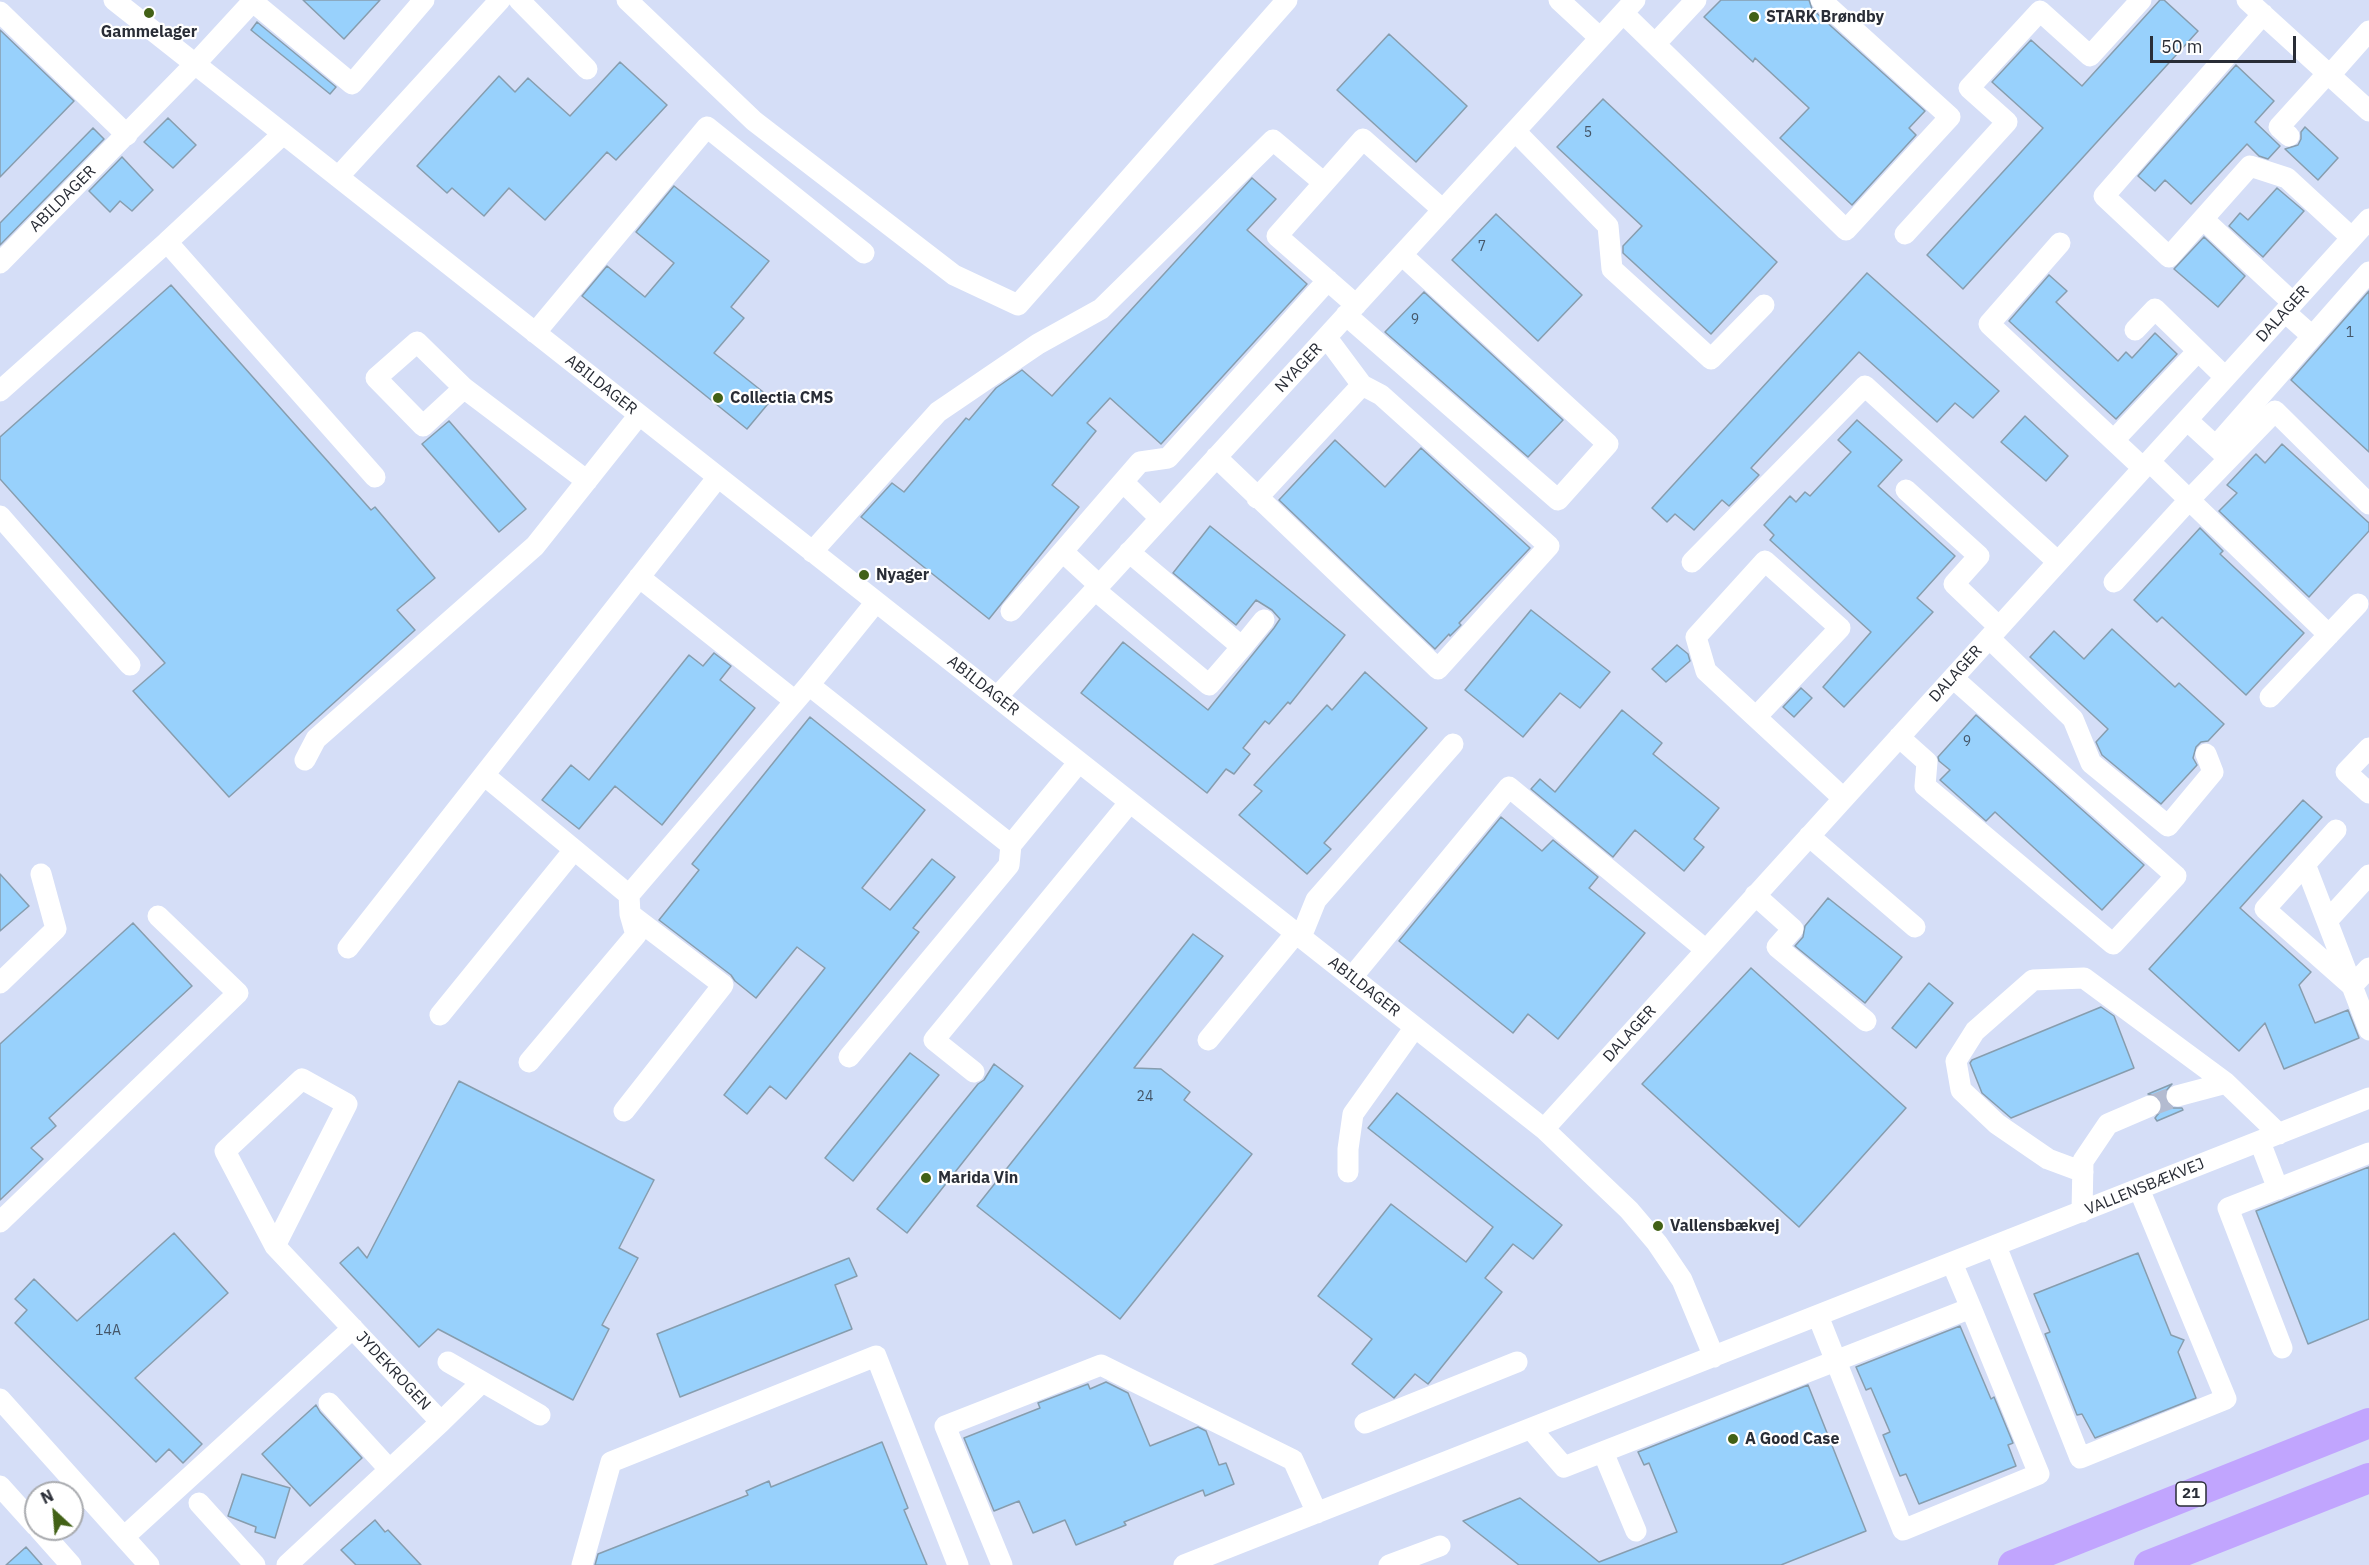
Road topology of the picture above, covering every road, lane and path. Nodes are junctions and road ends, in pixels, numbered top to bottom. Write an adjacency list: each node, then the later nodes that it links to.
1 (114, 0): 19 (street, ABILDAGER)
2 (424, 0): 11 (street)
3 (519, 0): 20 (street)
4 (627, 0): 5 (street)
5 (1287, 0)
6 (1559, 0): 17 (street)
7 (1696, 0): 18 (street)
8 (1821, 0): 18 (street)
9 (2141, 0): 32 (street)
10 (2247, 0): 15 (street)
11 (253, 1): 19 (street)
12 (487, 4): 27 (street)
13 (1626, 5): 17 (street, NYAGER); 18 (street)
14 (0, 12): 25 (street)
15 (2263, 14): 21 (street); 30 (street)
16 (2369, 31): 21 (street)
17 (1600, 38): 23 (street, NYAGER)
18 (1655, 44)
19 (195, 64): 24 (street, ABILDAGER); 25 (street, ABILDAGER)
20 (587, 69)
21 (2329, 74): 22 (street); 26 (street)
22 (2369, 111)
23 (1515, 131): 29 (street, NYAGER); 41 (street)
24 (283, 134): 27 (street, ABILDAGER); 33 (street)
25 (127, 135): 38 (street, ABILDAGER)
26 (2289, 136)
27 (338, 177): 45 (street, ABILDAGER)
28 (1324, 183): 29 (street); 40 (street); 69 (street)
29 (1443, 210): 37 (street, NYAGER)
30 (2203, 219): 34 (street); 42 (street)
31 (2369, 219): 34 (street, DALAGER)
32 (1905, 234)
33 (167, 242): 52 (street); 59 (street)
34 (2348, 242): 39 (street); 42 (street, DALAGER)
35 (2060, 243): 55 (street)
36 (864, 254): 45 (street)
37 (1402, 255): 43 (street, NYAGER); 43 (street)
38 (0, 263)
39 (2369, 270): 46 (street)
40 (1328, 280): 43 (street); 62 (street)
41 (1764, 305)
42 (2289, 307): 46 (street); 49 (street, DALAGER)
43 (1351, 310): 47 (street, NYAGER)
44 (2135, 330): 48 (street)
45 (535, 333): 53 (street, ABILDAGER)
46 (2312, 336): 56 (street)
47 (1327, 338): 50 (street); 57 (street, NYAGER)
48 (2198, 351): 49 (street); 55 (street)
49 (2225, 377): 54 (street, DALAGER)
50 (1362, 385): 64 (street); 64 (street)
51 (464, 388): 61 (street)
52 (0, 391)
53 (639, 415): 60 (street, ABILDAGER); 61 (street)
54 (2187, 420): 56 (street); 58 (street, DALAGER)
55 (2114, 440): 58 (street)
56 (2222, 452): 65 (street); 66 (street)
57 (1216, 457): 64 (street); 68 (street, NYAGER)
58 (2146, 464): 65 (street); 73 (street, DALAGER)
59 (375, 477)
60 (718, 477): 69 (street, ABILDAGER); 74 (street)
61 (586, 481): 94 (street)
62 (1123, 482): 68 (street); 70 (street)
63 (1906, 490): 81 (street)
64 (1257, 498)
65 (2189, 500): 75 (street); 82 (street)
66 (2369, 504)
67 (0, 516): 84 (street)
68 (1160, 518): 71 (street, NYAGER)
69 (812, 552): 77 (street, ABILDAGER)
70 (1063, 552): 76 (street); 79 (street)
71 (1129, 552): 76 (street, NYAGER); 83 (street)
72 (1692, 562): 73 (street)
73 (2058, 562): 81 (street, DALAGER)
74 (639, 578): 86 (street); 96 (street)
75 (2114, 582)
76 (1097, 587): 83 (street); 87 (street, NYAGER)
77 (876, 602): 86 (street); 87 (street, ABILDAGER)
78 (2358, 604): 82 (street)
79 (1011, 611)
80 (1263, 620): 83 (street)
81 (1994, 632): 85 (street, DALAGER); 93 (street)
82 (2329, 635): 88 (street)
83 (1242, 647)
84 (130, 665)
85 (1953, 678): 90 (street, DALAGER); 90 (street)
86 (802, 693): 102 (street); 108 (street)
87 (997, 697): 95 (street, ABILDAGER)
88 (2270, 697)
89 (1756, 717): 89 (street); 98 (street)
90 (1899, 737): 98 (street, DALAGER)
91 (1453, 744): 112 (street)
92 (2369, 748): 97 (street)
93 (2206, 754)
94 (305, 760)
95 (1079, 762): 99 (street, ABILDAGER); 102 (street)
96 (484, 775): 103 (street); 113 (street)
97 (2369, 793)
98 (1843, 798): 101 (street, DALAGER)
99 (1130, 802): 112 (street, ABILDAGER); 126 (street)
100 (2336, 830): 104 (street)
101 (1809, 836): 107 (street, DALAGER); 111 (street)
102 (1011, 845): 124 (street)
103 (574, 850): 108 (street); 119 (street)
104 (2305, 864): 110 (street); 118 (street)
105 (41, 873): 117 (street)
106 (2369, 875): 110 (street)
107 (1755, 895): 114 (street, DALAGER); 120 (street)
108 (630, 904): 125 (street); 131 (street)
109 (158, 916): 140 (street)
110 (2327, 921): 118 (street)
111 (1915, 927)
112 (1298, 935): 116 (street, ABILDAGER); 123 (street)
113 (348, 948)
114 (1706, 950): 116 (street); 132 (street, DALAGER)
115 (2369, 968): 118 (street)
116 (1352, 977): 121 (street, ABILDAGER)
117 (0, 982)
118 (2352, 986): 122 (street)
119 (440, 1015)
120 (1866, 1021)
121 (1415, 1027): 132 (street, ABILDAGER); 135 (street)
122 (2369, 1030)
123 (1208, 1040)
124 (849, 1057)
125 (529, 1062)
126 (974, 1072)
127 (2226, 1083): 128 (street); 133 (street); 136 (street)
128 (2177, 1096)
129 (2369, 1098): 133 (street, VALLENSBÆKVEJ)
130 (2150, 1106): 136 (street)
131 (624, 1111)
132 (1544, 1129): 148 (street, ABILDAGER)
133 (2269, 1138): 137 (street, VALLENSBÆKVEJ); 138 (street)
134 (2369, 1153): 138 (street)
135 (1348, 1172)
136 (2083, 1172): 139 (street)
137 (2139, 1189): 139 (street, VALLENSBÆKVEJ); 142 (street)
138 (2278, 1189): 147 (street)
139 (2082, 1212): 142 (street, VALLENSBÆKVEJ)
140 (0, 1222)
141 (275, 1246): 141 (street, JYDEKROGEN); 146 (street, JYDEKROGEN)
142 (1996, 1246): 143 (street, VALLENSBÆKVEJ)
143 (1952, 1263): 144 (street); 145 (street, VALLENSBÆKVEJ)
144 (1971, 1308): 149 (street); 149 (street)
145 (1818, 1316): 148 (street, VALLENSBÆKVEJ); 149 (street)
146 (353, 1328): 156 (street, JYDEKROGEN); 168 (street)
147 (2282, 1348)
148 (1714, 1357): 159 (street, VALLENSBÆKVEJ)
149 (1836, 1361): 160 (street)
150 (448, 1362): 152 (street)
151 (1517, 1362): 157 (street)
152 (482, 1382): 155 (street); 156 (street)
153 (0, 1400): 168 (street)
154 (329, 1403): 161 (street)
155 (540, 1415)
156 (441, 1422): 161 (street, JYDEKROGEN)
157 (1365, 1423)
158 (2369, 1423): 181 (highway, 21)
159 (1531, 1429): 160 (street); 166 (street, VALLENSBÆKVEJ)
160 (1603, 1452): 167 (street)
161 (389, 1469): 175 (street, JYDEKROGEN)
162 (2369, 1478): 182 (highway)
163 (0, 1485): 165 (street)
164 (199, 1503): 174 (street)
165 (24, 1512)
166 (1317, 1513): 171 (street, VALLENSBÆKVEJ); 178 (street)
167 (1636, 1531)
168 (124, 1537): 173 (street)
169 (50, 1541): 172 (street)
170 (1440, 1545): 180 (street)
171 (1219, 1559): 179 (street, VALLENSBÆKVEJ)
172 (71, 1565)
173 (149, 1565)
174 (255, 1565)
175 (287, 1565)
176 (582, 1565): 177 (street)
177 (958, 1565)
178 (1002, 1565)
179 (1184, 1565)
180 (1389, 1565)
181 (2013, 1565)
182 (2149, 1565)

